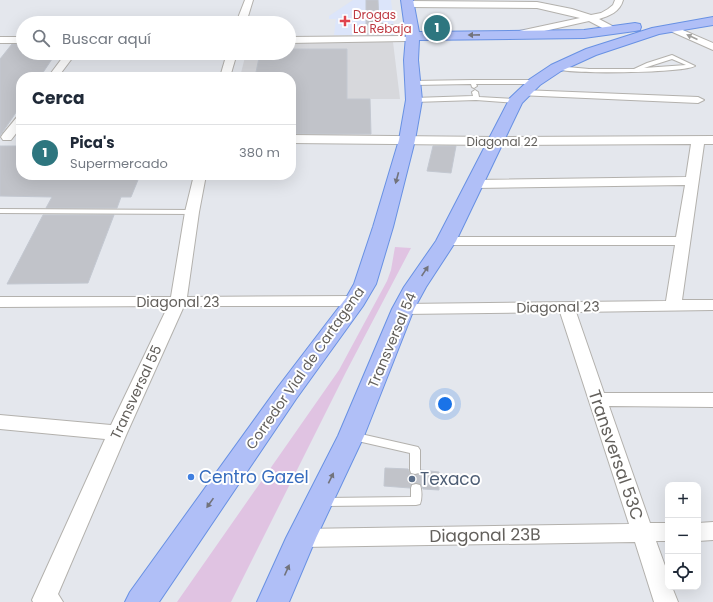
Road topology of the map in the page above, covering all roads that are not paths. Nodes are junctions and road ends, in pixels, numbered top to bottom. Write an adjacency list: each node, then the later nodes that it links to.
1 (249, 0): 6 (street)
2 (619, 0): 7 (street)
3 (404, 1): 7 (street); 13 (main road, Corredor Vial de Cartagena)
4 (622, 14): 10 (street)
5 (713, 15): 12 (main road)
6 (243, 16)
7 (590, 18): 10 (street); 14 (street)
8 (713, 21): 11 (main road)
9 (373, 23): 13 (lane)
10 (599, 23): 12 (street)
11 (671, 28): 16 (main road); 20 (street, one-way to 11)
12 (612, 30): 15 (main road); 16 (main road)
13 (406, 34): 14 (main road, one-way to 13); 19 (street); 28 (main road, Corredor Vial de Cartagena)
14 (513, 34): 15 (main road)
15 (564, 34): 21 (main road)
16 (642, 35): 21 (main road)
17 (0, 40): 18 (street)
18 (16, 40)
19 (296, 40)
20 (713, 46)
21 (591, 52): 24 (main road, Transversal 54)
22 (66, 60): 26 (street)
23 (230, 60): 27 (street)
24 (556, 68): 25 (lane); 29 (main road, Transversal 54)
25 (636, 70): 25 (lane)
26 (57, 72)
27 (226, 72)
28 (413, 82): 30 (lane); 32 (main road, Corredor Vial de Cartagena)
29 (535, 82): 30 (lane); 31 (main road, Transversal 54)
30 (475, 90): 31 (lane); 32 (lane)
31 (519, 97): 33 (street); 41 (main road, Transversal 54)
32 (414, 100): 38 (main road, Corredor Vial de Cartagena)
33 (698, 100)
34 (16, 124): 35 (street)
35 (4, 137): 36 (street)
36 (16, 137)
37 (296, 139): 38 (street, Diagonal 22)
38 (407, 140): 41 (street, Diagonal 22); 49 (main road, Corredor Vial de Cartagena, one-way to 49)
39 (698, 140): 40 (street, Diagonal 22); 41 (street, Diagonal 22); 43 (street)
40 (713, 140)
41 (495, 141): 44 (main road, Transversal 54)
42 (199, 180): 46 (street, Transversal 55)
43 (692, 181): 44 (street); 48 (street)
44 (474, 184): 47 (main road, Transversal 54)
45 (0, 211): 46 (lane)
46 (192, 212): 51 (street, Transversal 55)
47 (446, 241): 48 (street); 55 (main road, Transversal 54, one-way to 47)
48 (684, 241): 53 (street)
49 (355, 301): 51 (street, Diagonal 23); 69 (main road, Corredor Vial de Cartagena, one-way to 69)
50 (0, 302): 51 (street, Diagonal 23)
51 (178, 302): 59 (street, Transversal 55)
52 (713, 305): 53 (street, Diagonal 23)
53 (673, 306): 54 (street, Diagonal 23)
54 (566, 307): 55 (street, Diagonal 23); 56 (street, Transversal 53C)
55 (403, 309): 60 (main road, Transversal 54)
56 (597, 399): 57 (street); 67 (street, Transversal 53C)
57 (713, 400)
58 (0, 422): 59 (street)
59 (117, 433): 70 (street, Transversal 55)
60 (351, 436): 61 (lane); 63 (main road, Transversal 54, one-way to 60)
61 (415, 470)
62 (416, 488): 63 (lane)
63 (320, 502): 68 (main road, Transversal 54)
64 (713, 531): 66 (street)
65 (665, 532): 67 (street, Diagonal 23B)
66 (701, 532)
67 (642, 533): 68 (street, Diagonal 23B); 72 (street, Transversal 53C)
68 (301, 538): 71 (main road, Transversal 54, one-way to 68)
69 (148, 594)
70 (47, 601)
71 (273, 602)
72 (666, 602)

